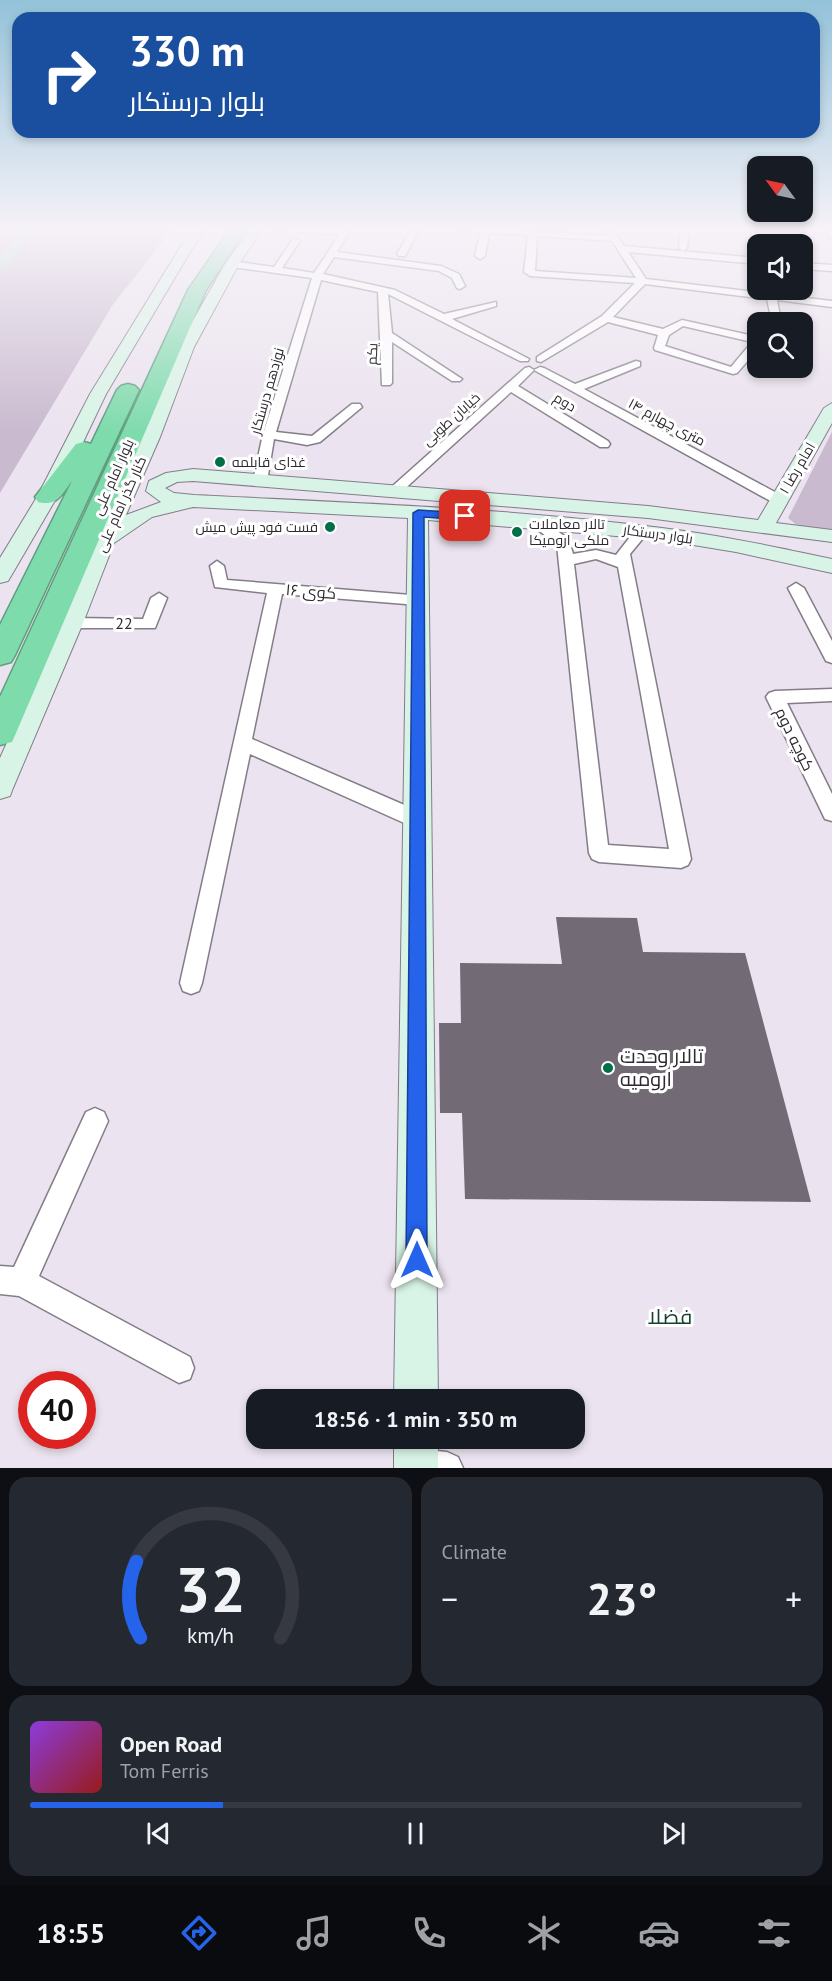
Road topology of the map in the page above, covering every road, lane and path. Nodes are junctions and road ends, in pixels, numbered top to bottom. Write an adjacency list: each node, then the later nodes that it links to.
1 (157, 297): 35 (main road)
2 (177, 297): 26 (highway, بلوار امام علی)
3 (194, 297): 57 (highway, بلوار امام علی)
4 (196, 297): 18 (highway)
5 (214, 297): 18 (main road, کنار گذر امام علی)
6 (311, 297): 29 (street, نوزدهم درستکار)
7 (384, 297): 16 (street, یکم)
8 (403, 297): 13 (street, ۱۴ متری چهارم)
9 (627, 297): 14 (street, خیابان طوبی)
10 (802, 300): 12 (street)
11 (492, 304): 13 (street)
12 (832, 304)
13 (443, 318): 20 (street, ۱۴ متری چهارم)
14 (606, 318): 15 (street); 20 (street, خیابان طوبی)
15 (664, 333): 17 (street); 19 (street)
16 (387, 334): 22 (street); 23 (street, یکم)
17 (747, 338)
18 (186, 347): 30 (main road, کنار گذر امام علی)
19 (747, 354)
20 (534, 364): 24 (street, خیابان طوبی); 25 (street, ۱۴ متری چهارم)
21 (636, 364): 25 (street)
22 (456, 379)
23 (386, 383)
24 (509, 386): 31 (street, دوم); 34 (street, خیابان طوبی)
25 (574, 389): 36 (street, ۱۴ متری چهارم)
26 (128, 390): 35 (highway); 54 (highway, بلوار امام علی)
27 (356, 407): 29 (street)
28 (832, 408): 36 (main road, امام رضا ۱)
29 (269, 434): 33 (street, نوزدهم درستکار)
30 (151, 437): 32 (main road); 43 (main road, کنار گذر امام علی)
31 (604, 444)
32 (193, 476): 33 (main road, بلوار درستکار); 37 (main road)
33 (260, 482): 34 (main road, بلوار درستکار)
34 (394, 491): 40 (main road, بلوار درستکار)
35 (48, 497): 48 (main road)
36 (779, 500): 40 (main road, امام رضا ۱)
37 (194, 501): 38 (main road, بلوار درستکار); 43 (main road)
38 (418, 513): 39 (main road, بلوار درستکار); 52 (main road)
39 (536, 521): 41 (main road, بلوار درستکار); 44 (street)
40 (763, 528): 42 (main road, بلوار درستکار)
41 (642, 531): 45 (street); 47 (main road, بلوار درستکار)
42 (832, 536)
43 (103, 544): 53 (main road, کنار گذر امام علی)
44 (566, 562): 45 (street); 45 (street)
45 (625, 565)
46 (217, 566): 49 (street, کوی ۱۶)
47 (832, 566)
48 (0, 576)
49 (276, 588): 52 (street, کوی ۱۶); 59 (street)
50 (796, 588): 55 (street)
51 (159, 598): 53 (street, 22)
52 (418, 600): 62 (main road)
53 (72, 623): 58 (highway); 60 (main road, کنار گذر امام علی)
54 (0, 655)
55 (832, 657)
56 (832, 695): 61 (street, کوچه دوم)
57 (0, 733)
58 (0, 742)
59 (243, 743): 62 (street); 63 (street)
60 (0, 788)
61 (832, 813)
62 (418, 820): 67 (main road)
63 (191, 983)
64 (95, 1121): 65 (street)
65 (11, 1281): 66 (street)
66 (179, 1368)
67 (416, 1389)

